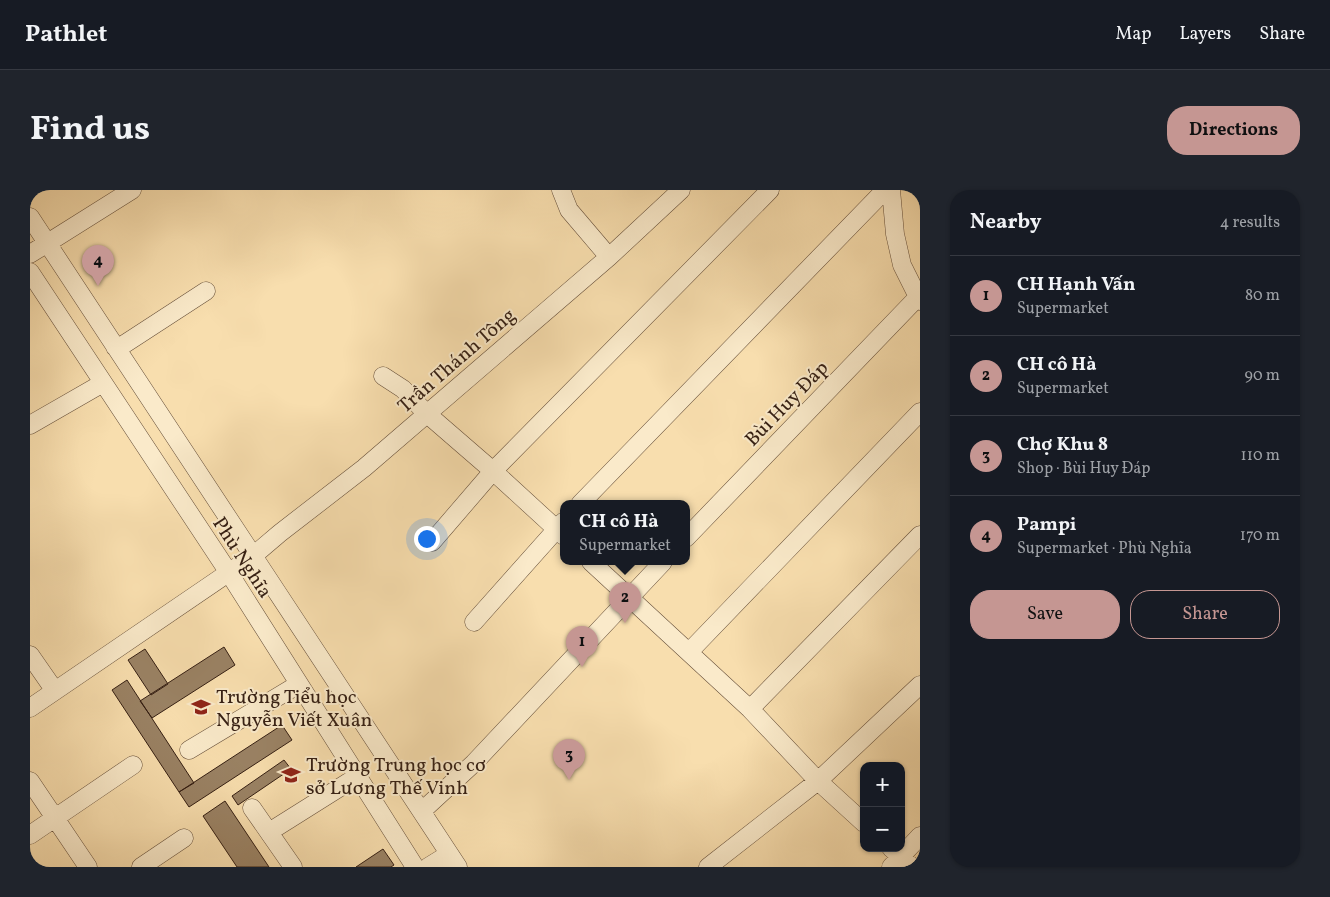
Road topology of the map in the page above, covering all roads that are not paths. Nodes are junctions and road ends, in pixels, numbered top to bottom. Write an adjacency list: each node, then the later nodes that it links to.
1 (132, 190): 8 (street)
2 (561, 190): 10 (street)
3 (681, 190): 10 (street, Trần Thánh Tông)
4 (770, 190): 20 (street)
5 (885, 190): 21 (street)
6 (891, 190): 13 (street)
7 (30, 217): 8 (street)
8 (46, 243): 9 (street); 14 (street)
9 (30, 254)
10 (609, 256): 18 (street, Trần Thánh Tông)
11 (30, 272): 16 (street, Phù Nghĩa)
12 (206, 291): 14 (street)
13 (919, 299): 24 (street, Bùi Huy Đáp)
14 (115, 347): 27 (street)
15 (383, 376): 18 (street)
16 (103, 383): 19 (street); 30 (street, Phù Nghĩa)
17 (920, 412): 33 (street)
18 (426, 413): 20 (street); 27 (street, Trần Thánh Tông)
19 (30, 425)
20 (493, 471): 22 (street); 26 (street)
21 (584, 500)
22 (560, 528)
23 (560, 530): 32 (street)
24 (690, 534)
25 (920, 535): 39 (street)
26 (432, 542)
27 (253, 556): 30 (street, Trần Thánh Tông); 46 (street)
28 (594, 565): 31 (street)
29 (660, 565): 31 (street)
30 (228, 573): 35 (street, Phù Nghĩa); 37 (street, Trần Thánh Tông)
31 (629, 597): 33 (street); 46 (street)
32 (474, 622)
33 (689, 652): 39 (street)
34 (30, 656): 37 (street)
35 (299, 684): 40 (street); 42 (street, Phù Nghĩa)
36 (920, 685): 44 (street)
37 (55, 691): 38 (street, Trần Thánh Tông)
38 (30, 708)
39 (750, 709): 44 (street)
40 (189, 750)
41 (133, 765): 47 (street)
42 (358, 776): 49 (street); 58 (street, Phù Nghĩa)
43 (30, 781): 47 (street)
44 (818, 781): 48 (street); 60 (street)
45 (252, 808): 49 (street)
46 (422, 812): 53 (street)
47 (55, 818): 50 (street); 55 (street)
48 (860, 819)
49 (269, 832): 57 (street)
50 (30, 836)
51 (920, 836): 54 (street)
52 (184, 838): 56 (street)
53 (454, 860): 59 (street)
54 (899, 860)
55 (88, 867)
56 (141, 867)
57 (293, 867)
58 (415, 867)
59 (428, 867)
60 (708, 867)

